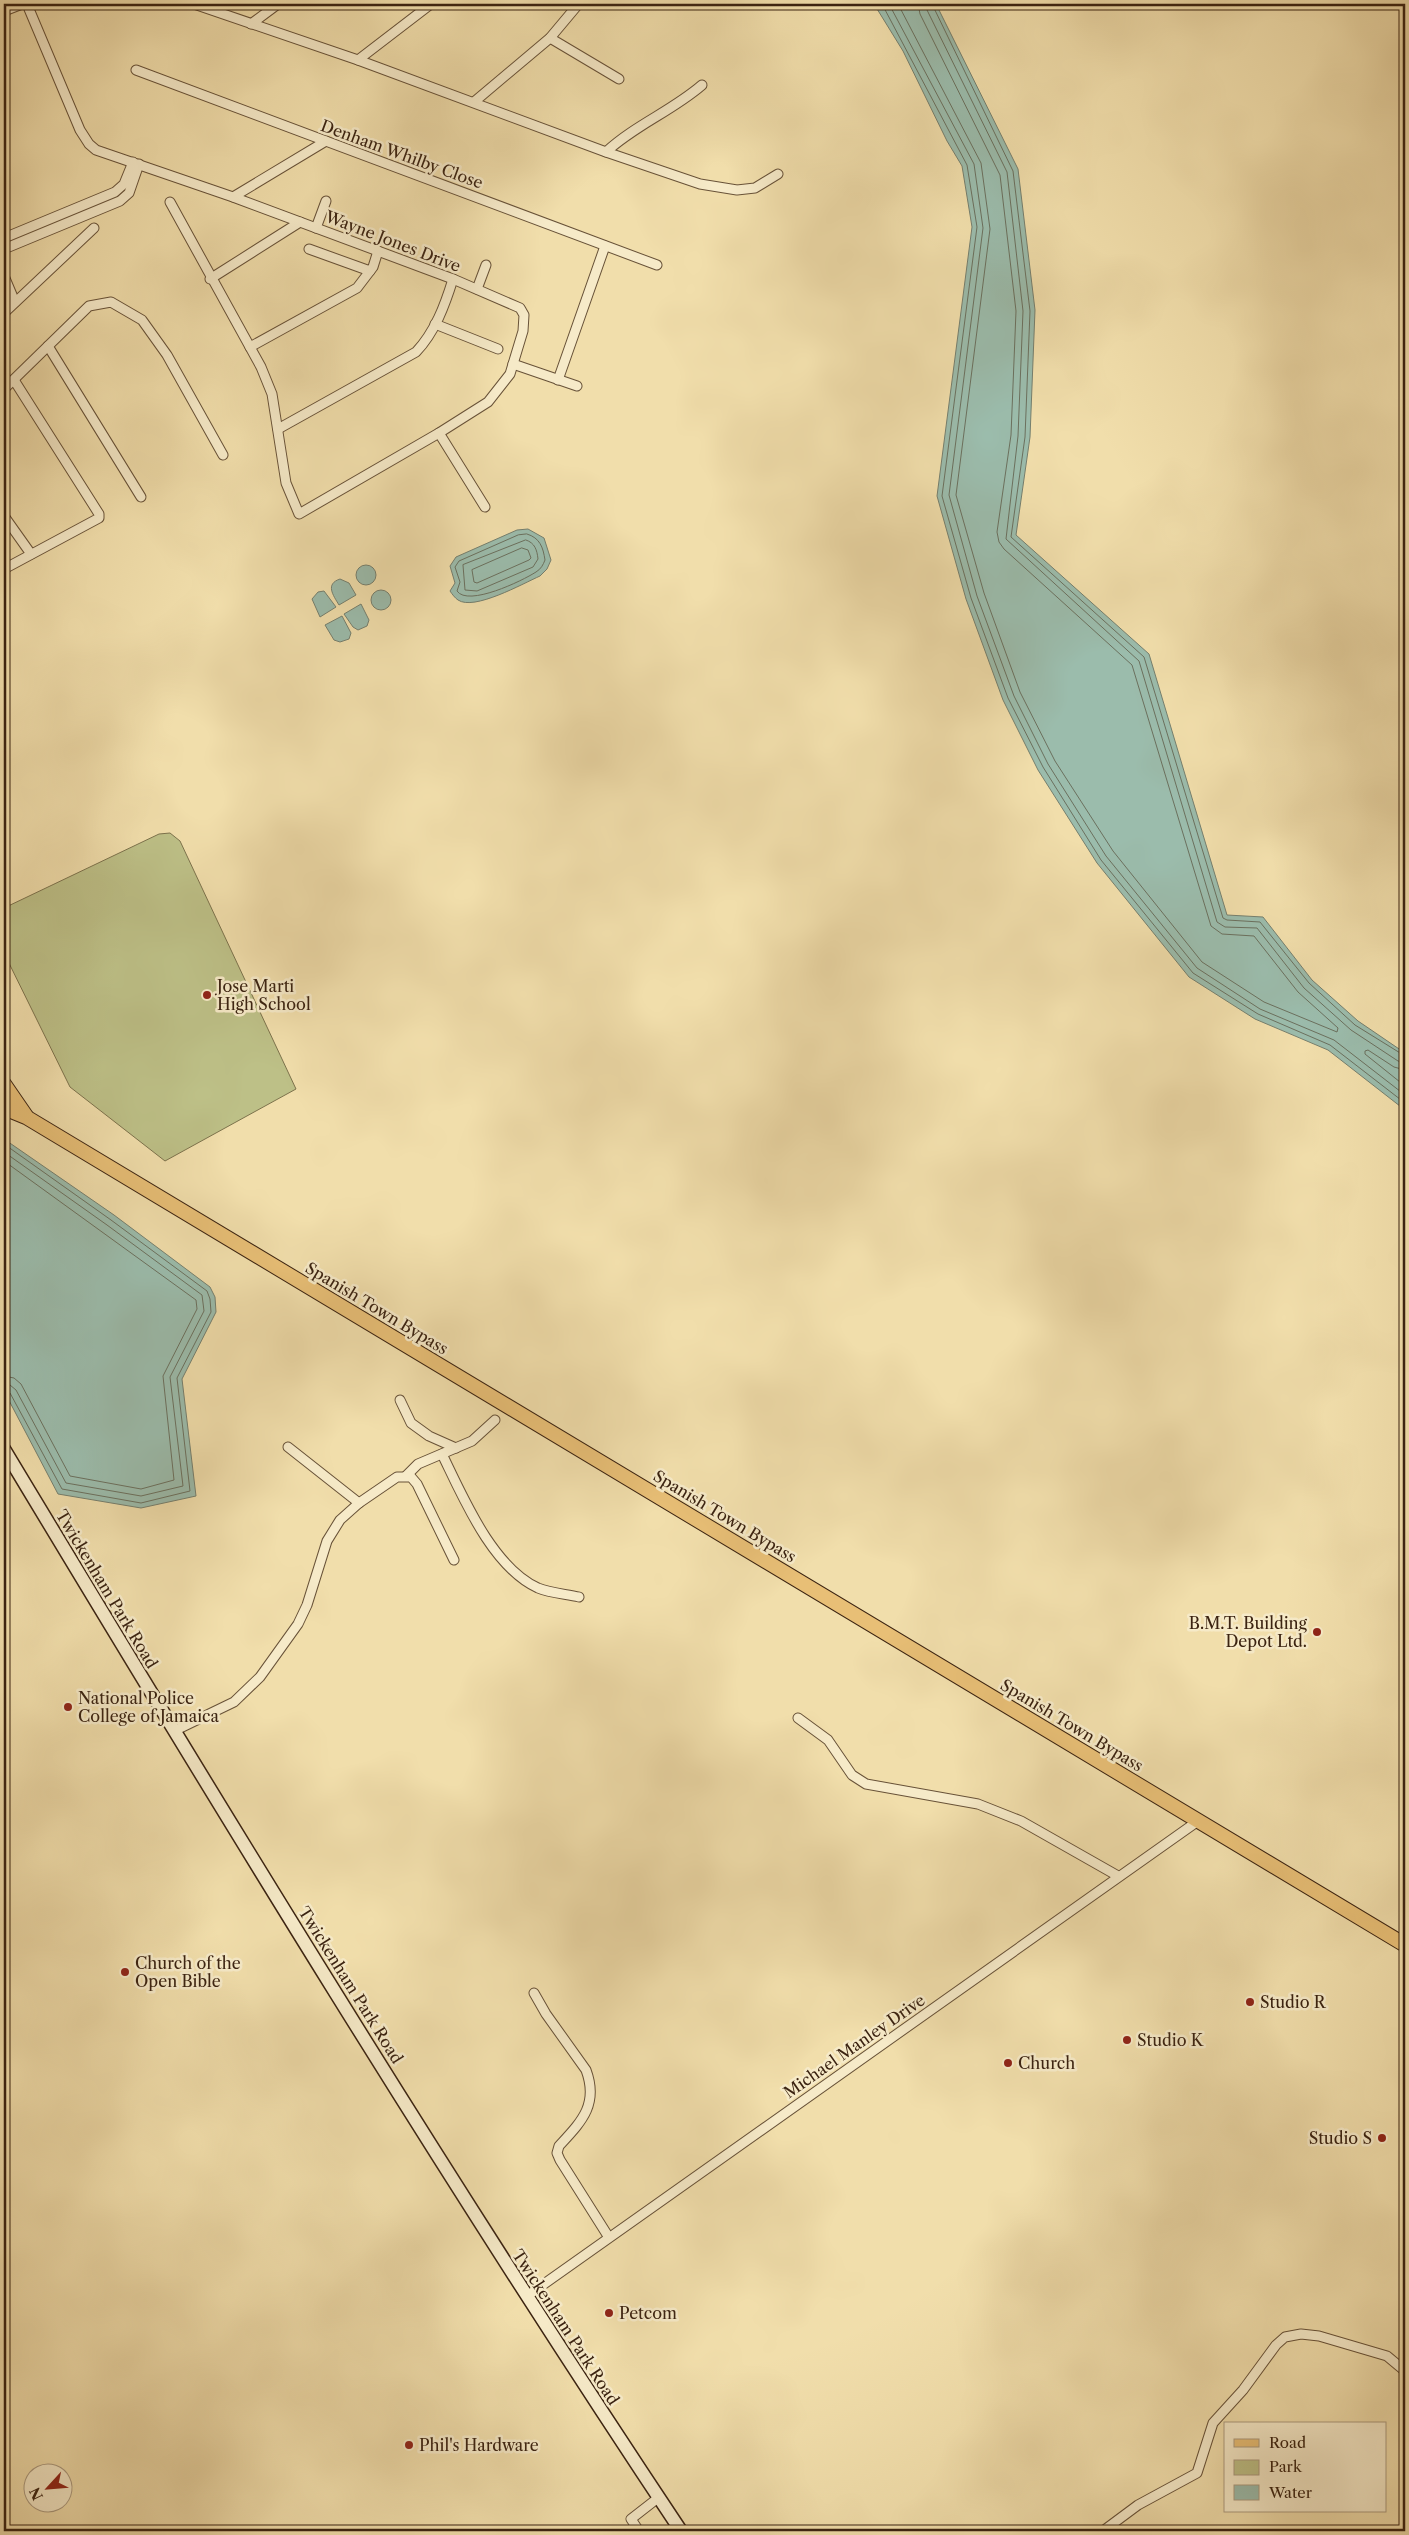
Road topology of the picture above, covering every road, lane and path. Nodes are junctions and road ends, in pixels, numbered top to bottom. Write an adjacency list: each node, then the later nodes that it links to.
1 (194, 4): 8 (street)
2 (278, 4): 8 (street)
3 (431, 4): 10 (street)
4 (4, 6): 5 (street)
5 (23, 6): 7 (street); 17 (street, Wayne Jones Drive)
6 (576, 7): 9 (street)
7 (4, 11)
8 (251, 24): 10 (street)
9 (550, 38): 12 (street); 14 (street)
10 (358, 60): 14 (street)
11 (136, 70): 15 (street, Denham Whilby Close)
12 (619, 79)
13 (702, 86): 16 (street)
14 (474, 102): 16 (street)
15 (326, 141): 19 (street); 26 (street, Denham Whilby Close)
16 (606, 152): 18 (street)
17 (136, 163): 19 (street, Wayne Jones Drive); 25 (street); 27 (street)
18 (778, 174)
19 (233, 197): 22 (street, Wayne Jones Drive)
20 (326, 201): 24 (street)
21 (170, 202): 35 (street)
22 (300, 222): 24 (street, Wayne Jones Drive); 35 (street)
23 (94, 228): 37 (street)
24 (316, 228): 29 (street, Wayne Jones Drive)
25 (4, 238)
26 (605, 246): 31 (street, Denham Whilby Close); 45 (street)
27 (4, 249)
28 (309, 249): 32 (street)
29 (378, 251): 32 (street); 34 (street, Wayne Jones Drive)
30 (486, 265): 36 (street)
31 (657, 265)
32 (370, 271): 41 (street)
33 (4, 276): 37 (street)
34 (453, 278): 36 (street, Wayne Jones Drive); 39 (street)
35 (210, 279): 41 (street)
36 (477, 289): 43 (street, Wayne Jones Drive)
37 (15, 302): 38 (street)
38 (4, 313)
39 (435, 324): 42 (street); 48 (street)
40 (48, 346): 44 (street); 50 (street); 51 (street)
41 (250, 347): 48 (street)
42 (498, 349)
43 (513, 364): 45 (street); 49 (street, Wayne Jones Drive)
44 (14, 380): 47 (street); 54 (street)
45 (558, 380): 46 (street)
46 (577, 386)
47 (4, 389)
48 (278, 429): 49 (street, Wayne Jones Drive)
49 (439, 433): 52 (street)
50 (223, 455)
51 (141, 497)
52 (485, 507)
53 (4, 516): 54 (street)
54 (31, 554): 55 (street)
55 (4, 569)
56 (4, 1084): 58 (main road, Spanish Town Bypass)
57 (4, 1108): 58 (main road, Spanish Town Bypass)
58 (26, 1117): 71 (main road, Spanish Town Bypass)
59 (400, 1400): 62 (street)
60 (495, 1420): 62 (street)
61 (288, 1447): 66 (street)
62 (456, 1448): 64 (street)
63 (4, 1449): 70 (main road, Twickenham Park Road)
64 (442, 1454): 65 (street); 68 (street)
65 (406, 1476): 66 (street); 67 (street)
66 (359, 1503): 70 (street)
67 (454, 1560)
68 (579, 1597)
69 (798, 1718): 72 (street)
70 (174, 1732): 76 (main road, Twickenham Park Road)
71 (1198, 1821): 72 (street, Michael Manley Drive); 73 (main road, Spanish Town Bypass)
72 (1118, 1876): 75 (street, Michael Manley Drive)
73 (1405, 1946)
74 (534, 1993): 75 (street)
75 (608, 2236): 76 (street, Michael Manley Drive)
76 (527, 2296): 78 (main road, Twickenham Park Road)
77 (1405, 2371): 81 (street)
78 (658, 2498): 79 (street); 80 (main road, Twickenham Park Road)
79 (639, 2531)
80 (681, 2531)
81 (1103, 2531)

